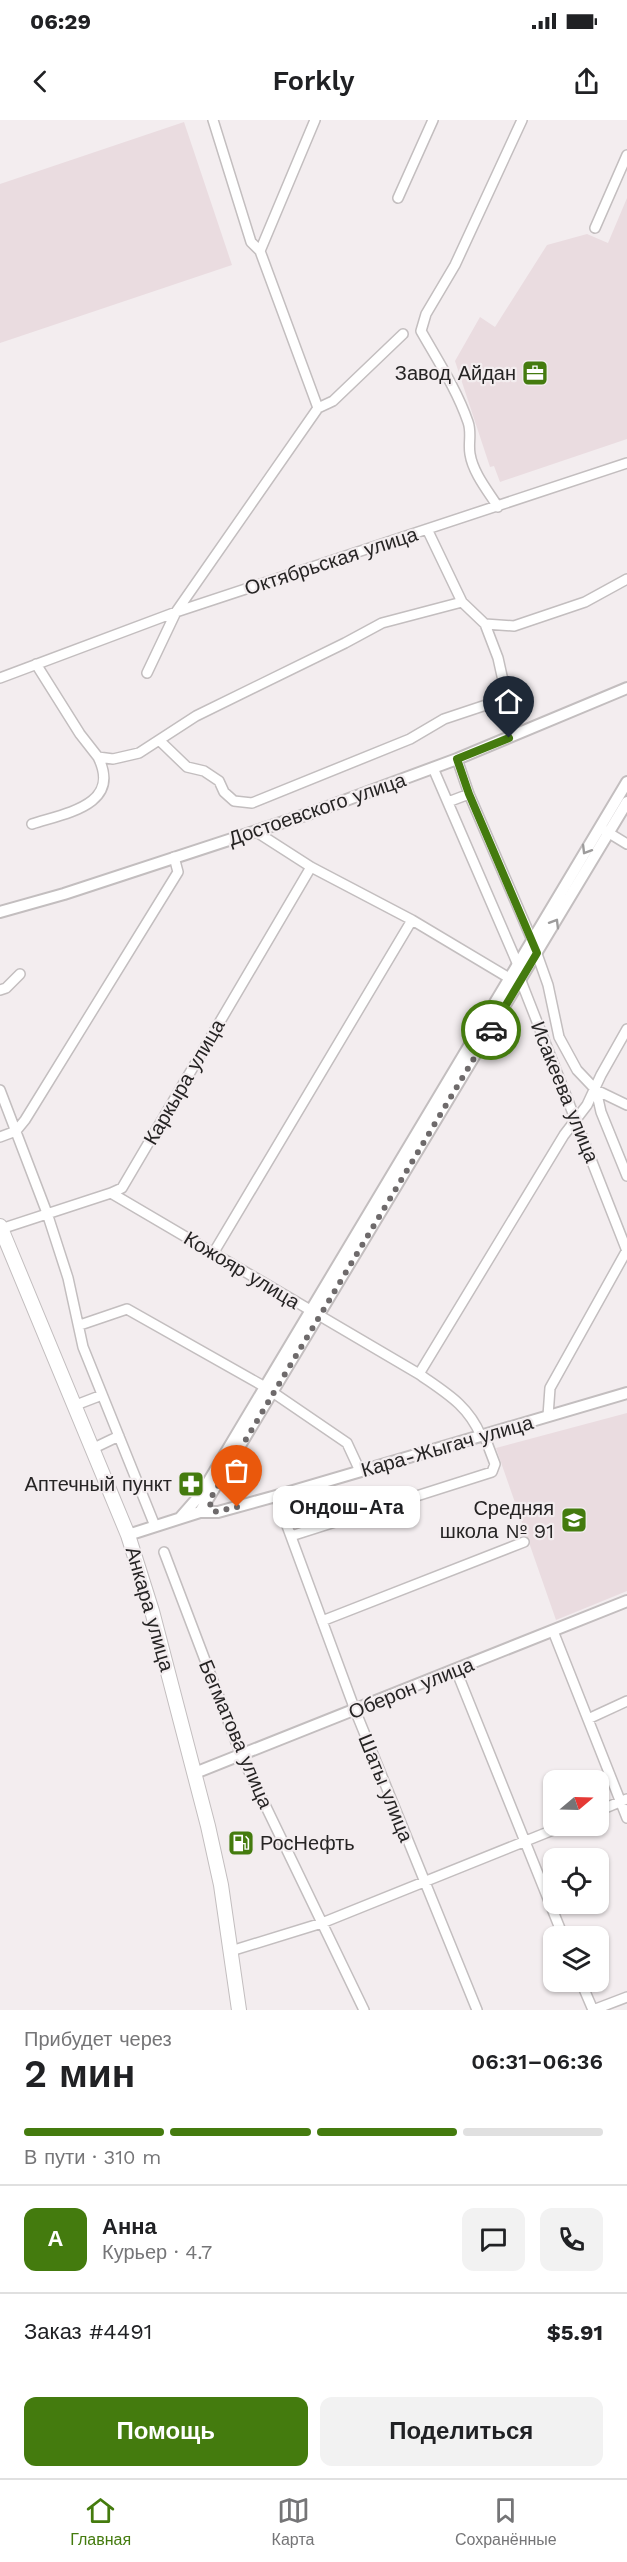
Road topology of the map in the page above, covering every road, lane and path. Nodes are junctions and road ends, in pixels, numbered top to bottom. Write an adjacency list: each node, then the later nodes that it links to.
1 (213, 120): 8 (street)
2 (315, 120): 8 (street)
3 (433, 120): 6 (street)
4 (522, 120): 12 (street)
5 (627, 155): 7 (street)
6 (398, 198)
7 (595, 228)
8 (260, 251): 10 (street)
9 (403, 334): 10 (street)
10 (318, 408): 16 (street)
11 (627, 463): 12 (street, Октябрьская улица)
12 (498, 507): 13 (street, Октябрьская улица)
13 (427, 529): 15 (street); 16 (street, Октябрьская улица)
14 (627, 579): 17 (street)
15 (462, 602): 17 (street); 22 (street)
16 (176, 612): 18 (street, Октябрьская улица); 19 (street)
17 (485, 624): 22 (street)
18 (36, 664): 20 (street, Октябрьская улица); 23 (street)
19 (147, 673)
20 (0, 678)
21 (627, 688): 24 (street, Достоевского улица)
22 (160, 741): 23 (street)
23 (98, 757): 30 (street)
24 (457, 759): 25 (street, Достоевского улица); 27 (street, Исакеева улица)
25 (433, 768): 28 (street); 32 (street, Достоевского улица)
26 (627, 782): 31 (street)
27 (469, 794): 28 (street); 38 (street, Исакеева улица)
28 (448, 802): 40 (street)
29 (627, 802): 31 (street)
30 (32, 824)
31 (604, 830): 33 (street); 38 (street, one-way to 38); 39 (street, one-way to 31)
32 (255, 831): 34 (street, Достоевского улица); 35 (street)
33 (627, 844)
34 (174, 857): 36 (street, Достоевского улица); 49 (street)
35 (311, 867): 37 (street); 52 (street, Каркыра улица)
36 (0, 912)
37 (412, 920): 42 (street); 56 (street)
38 (532, 940): 39 (street, Исакеева улица); 40 (street)
39 (537, 953): 42 (street); 46 (street, Исакеева улица)
40 (518, 965): 42 (street)
41 (20, 974): 43 (street)
42 (515, 979): 48 (street, Исакеева улица); 57 (street)
43 (0, 990)
44 (627, 1029): 46 (street)
45 (0, 1090): 49 (street)
46 (596, 1090): 47 (street); 48 (street); 51 (street, Исакеева улица)
47 (627, 1105)
48 (576, 1119): 55 (street, Исакеева улица); 59 (street)
49 (16, 1131): 50 (street); 53 (street)
50 (0, 1137)
51 (627, 1176)
52 (111, 1193): 53 (street, Каркыра улица); 56 (street, Кожояр улица)
53 (47, 1213): 54 (street, Каркыра улица); 58 (street)
54 (1, 1228): 63 (main road, Анкара улица)
55 (627, 1250): 64 (street)
56 (214, 1252): 57 (street, Кожояр улица)
57 (315, 1313): 59 (street, Кожояр улица); 60 (street)
58 (80, 1325): 60 (street); 62 (street)
59 (419, 1374): 66 (street, Кожояр улица)
60 (269, 1390): 68 (street); 70 (street); 73 (street)
61 (627, 1393): 64 (street, Кара-Жыгач улица)
62 (102, 1395): 63 (street); 65 (street)
63 (76, 1406): 67 (main road, Анкара улица)
64 (548, 1416): 66 (street, Кара-Жыгач улица)
65 (119, 1436): 67 (street); 74 (street)
66 (483, 1436): 68 (street, Кара-Жыгач улица); 76 (street, Кожояр улица)
67 (93, 1448): 75 (main road, Анкара улица)
68 (360, 1471): 69 (street, Кара-Жыгач улица)
69 (276, 1496): 72 (street, Кара-Жыгач улица); 76 (street, Шаты улица)
70 (209, 1501): 71 (street); 72 (street)
71 (200, 1512): 72 (street, Кара-Жыгач улица); 73 (street, Кара-Жыгач улица)
72 (213, 1512)
73 (180, 1518): 74 (street, Кара-Жыгач улица)
74 (154, 1526): 75 (street, Кара-Жыгач улица)
75 (128, 1535): 87 (main road, Анкара улица)
76 (291, 1536): 80 (street, Шаты улица)
77 (524, 1542): 80 (street)
78 (164, 1552): 86 (street, Бегматова улица)
79 (627, 1601): 81 (street, Оберон улица)
80 (322, 1621): 84 (street, Шаты улица)
81 (553, 1631): 82 (street, Оберон улица); 85 (street)
82 (456, 1670): 84 (street, Оберон улица); 92 (street)
83 (627, 1701): 85 (street)
84 (355, 1710): 86 (street, Оберон улица); 93 (street, Шаты улица)
85 (588, 1719): 88 (street)
86 (241, 1755): 87 (street, Оберон улица); 94 (street, Бегматова улица)
87 (195, 1773): 96 (main road, Анкара улица)
88 (624, 1801): 89 (street); 90 (street)
89 (609, 1807)
90 (627, 1818)
91 (543, 1834): 92 (street)
92 (525, 1841): 93 (street); 95 (street)
93 (423, 1881): 94 (street); 101 (street, Шаты улица)
94 (322, 1923): 96 (street); 100 (street, Бегматова улица)
95 (559, 1926)
96 (231, 1951): 99 (main road, Анкара улица)
97 (585, 1992): 102 (street)
98 (627, 1997): 102 (street)
99 (239, 2010)
100 (364, 2010)
101 (477, 2010)
102 (593, 2010)

